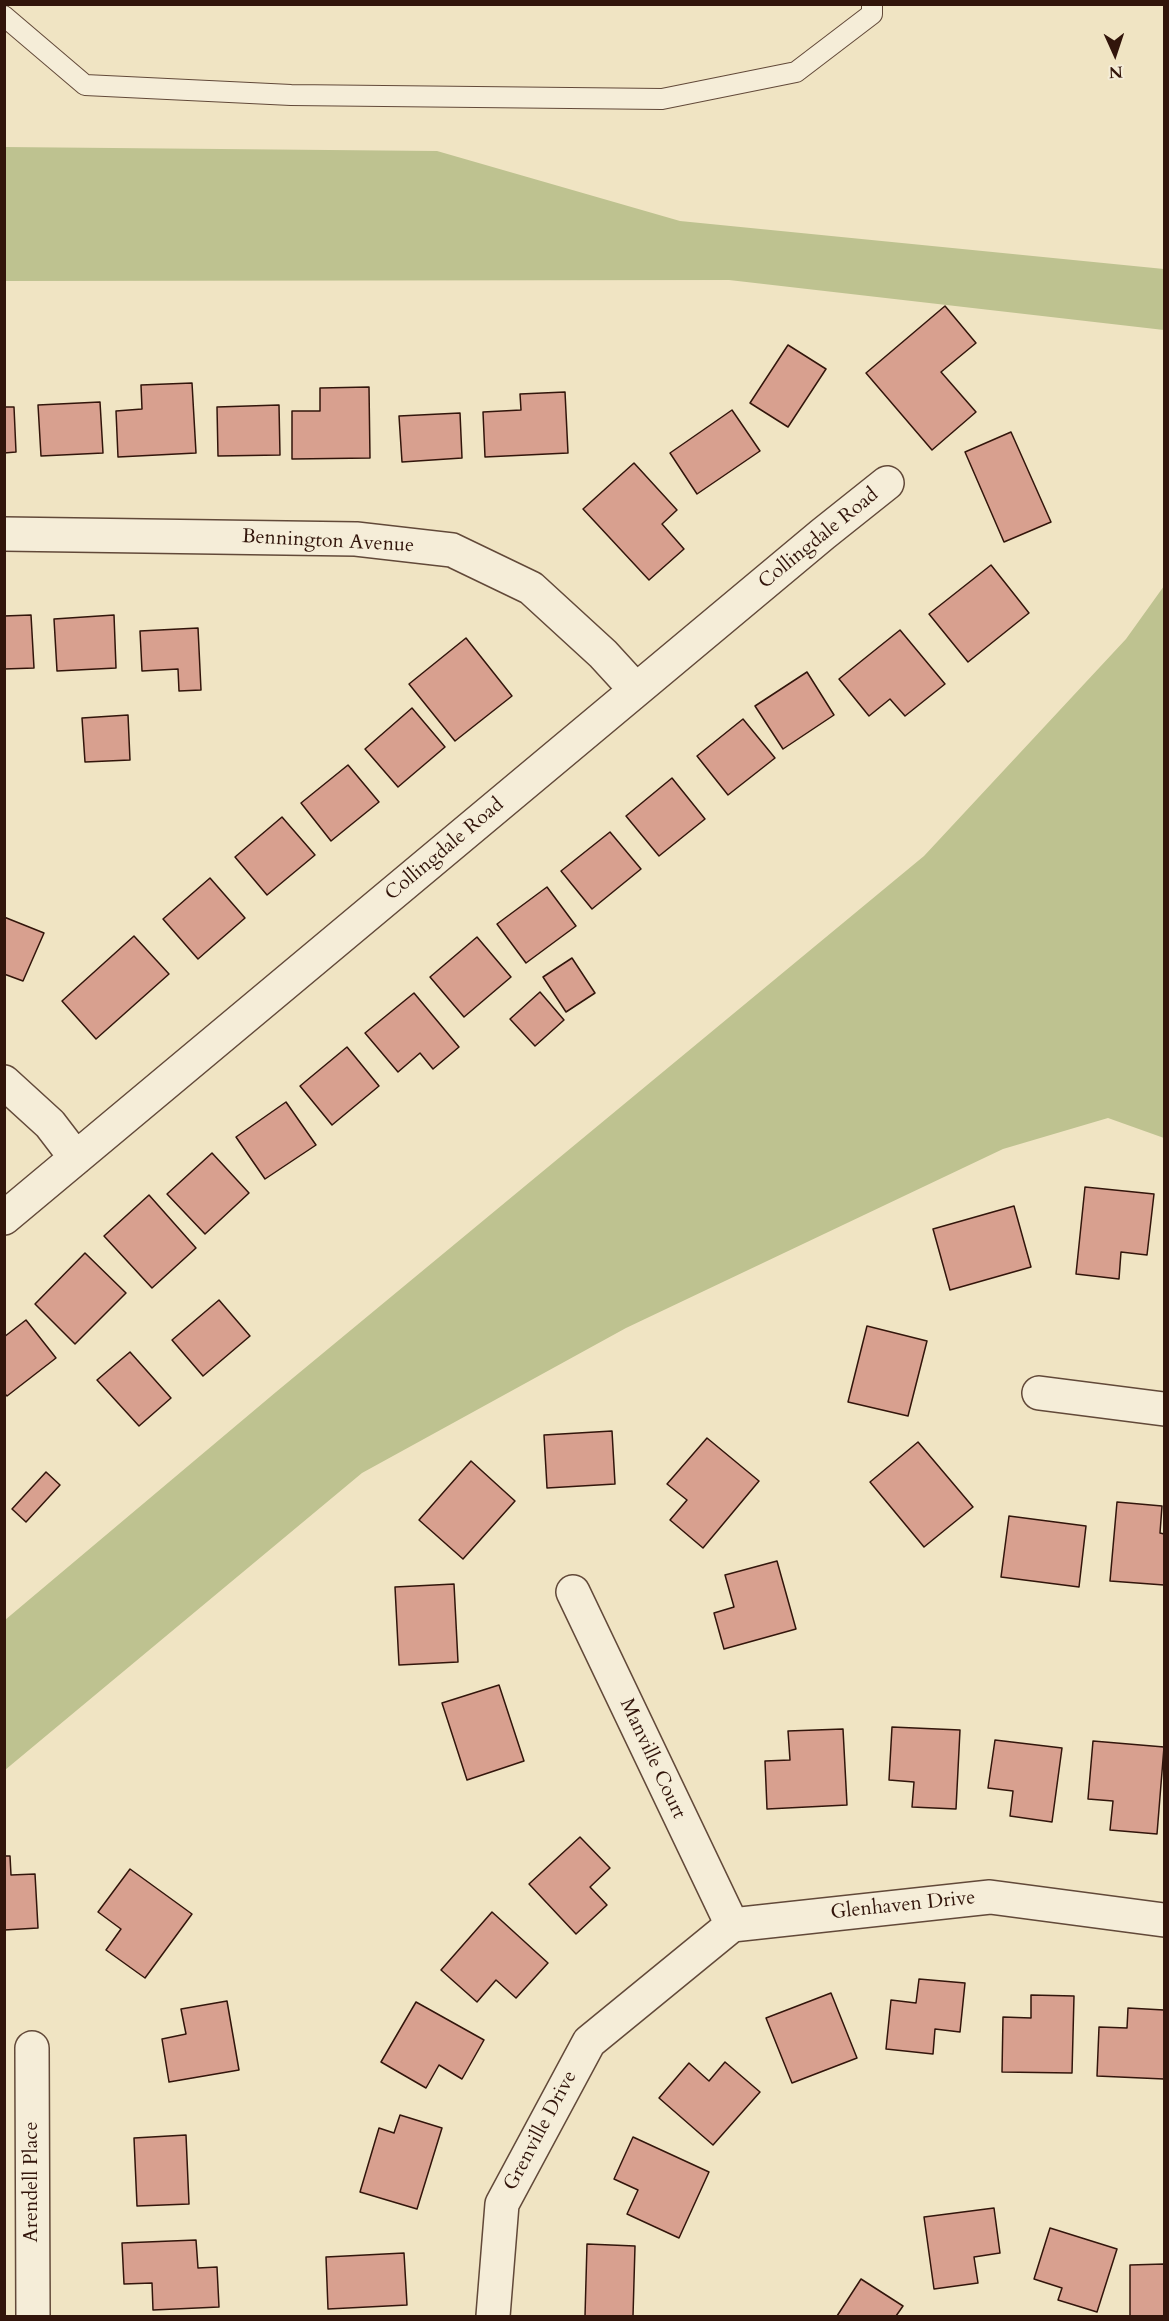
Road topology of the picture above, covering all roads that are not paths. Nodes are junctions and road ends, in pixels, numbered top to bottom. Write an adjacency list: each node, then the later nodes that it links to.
1 (872, 4): 2 (lane)
2 (4, 16)
3 (887, 483): 5 (street, Collingdale Road)
4 (4, 534): 5 (street, Bennington Avenue)
5 (636, 690): 7 (street, Collingdale Road)
6 (4, 1082): 7 (street)
7 (76, 1158): 8 (street, Collingdale Road)
8 (4, 1218)
9 (1040, 1393): 10 (street)
10 (1164, 1409)
11 (573, 1592): 13 (street, Manville Court)
12 (1164, 1920): 13 (street, Glenhaven Drive)
13 (732, 1925): 16 (street, Grenville Drive)
14 (32, 2048): 15 (street, Arendell Place)
15 (33, 2316)
16 (493, 2316)

